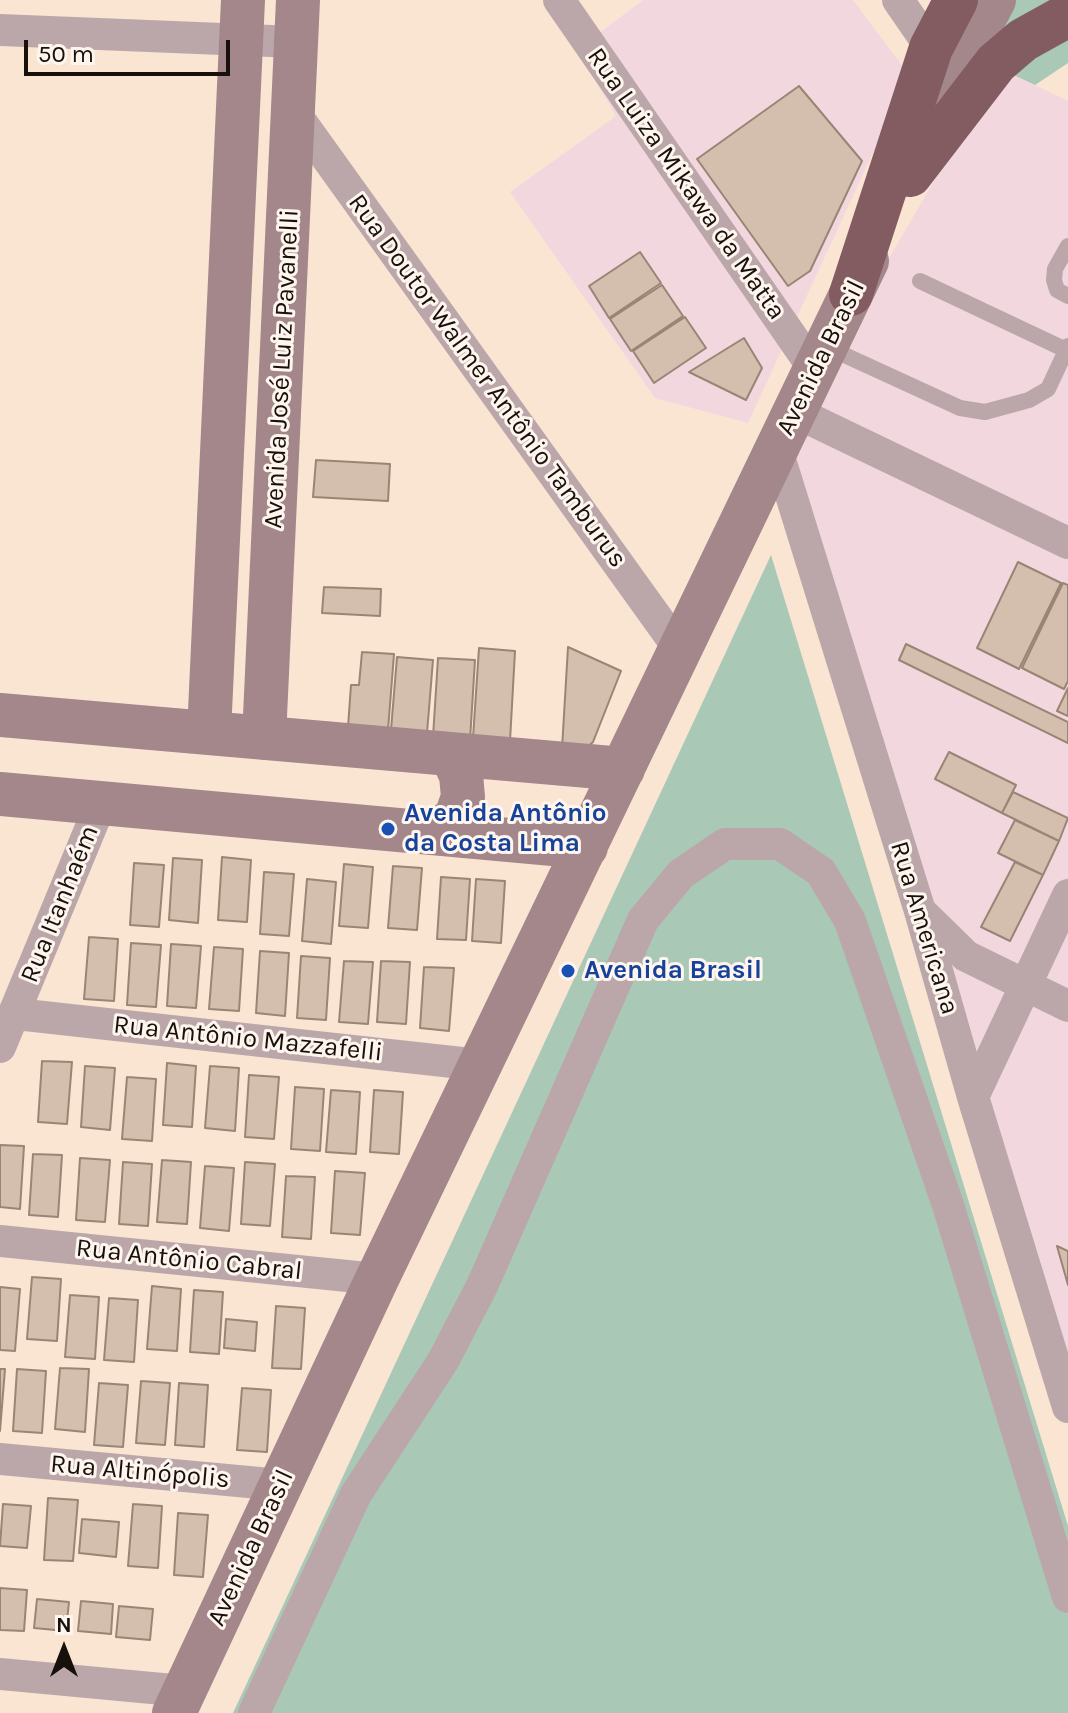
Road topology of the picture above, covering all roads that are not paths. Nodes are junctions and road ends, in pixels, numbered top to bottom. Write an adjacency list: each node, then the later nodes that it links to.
1 (559, 0): 17 (street, Rua Luiza Mikawa da Matta)
2 (898, 0): 9 (street)
3 (956, 0): 9 (highway)
4 (994, 0): 11 (street, Avenida Brasil)
5 (1068, 15): 11 (highway)
6 (242, 20): 7 (street); 8 (street); 23 (street)
7 (297, 21): 10 (street, Avenida José Luiz Pavanelli)
8 (0, 30)
9 (931, 48): 14 (highway)
10 (294, 112): 21 (street, Rua Doutor Walmer Antônio Tamburus); 24 (street, Avenida José Luiz Pavanelli)
11 (910, 175): 14 (street, Avenida Brasil)
12 (1068, 246): 15 (lane)
13 (920, 281): 16 (lane)
14 (851, 294): 17 (street, Avenida Brasil)
15 (1068, 296)
16 (1067, 348): 17 (lane)
17 (819, 357): 18 (street, Avenida Brasil)
18 (793, 411): 19 (street, Avenida Brasil); 20 (street)
19 (777, 450): 21 (street, Avenida Brasil); 32 (street, Rua Americana)
20 (1068, 543)
21 (680, 650): 26 (street, Avenida Brasil)
22 (0, 715): 23 (street)
23 (209, 733): 24 (street)
24 (264, 738): 25 (street)
25 (451, 754): 26 (street); 29 (street)
26 (623, 769): 30 (street, Avenida Brasil)
27 (0, 794): 28 (street)
28 (101, 803): 29 (street); 35 (street, Rua Itanhaém)
29 (436, 833): 30 (street)
30 (586, 847): 37 (street, Avenida Brasil)
31 (1068, 895): 33 (street)
32 (920, 911): 33 (street); 38 (street, Rua Americana)
33 (1025, 986): 34 (street); 38 (street)
34 (1068, 1006)
35 (16, 1014): 36 (street, Rua Itanhaém); 37 (street, Rua Antônio Mazzafelli)
36 (0, 1047)
37 (480, 1065): 40 (street, Avenida Brasil)
38 (973, 1097): 41 (street, Rua Americana)
39 (0, 1241): 40 (street, Rua Antônio Cabral)
40 (377, 1279): 43 (street, Avenida Brasil)
41 (1068, 1407)
42 (0, 1459): 43 (street, Rua Altinópolis)
43 (281, 1485): 46 (street, Avenida Brasil)
44 (1068, 1597): 47 (street)
45 (0, 1674): 46 (street)
46 (179, 1702)
47 (254, 1713)

